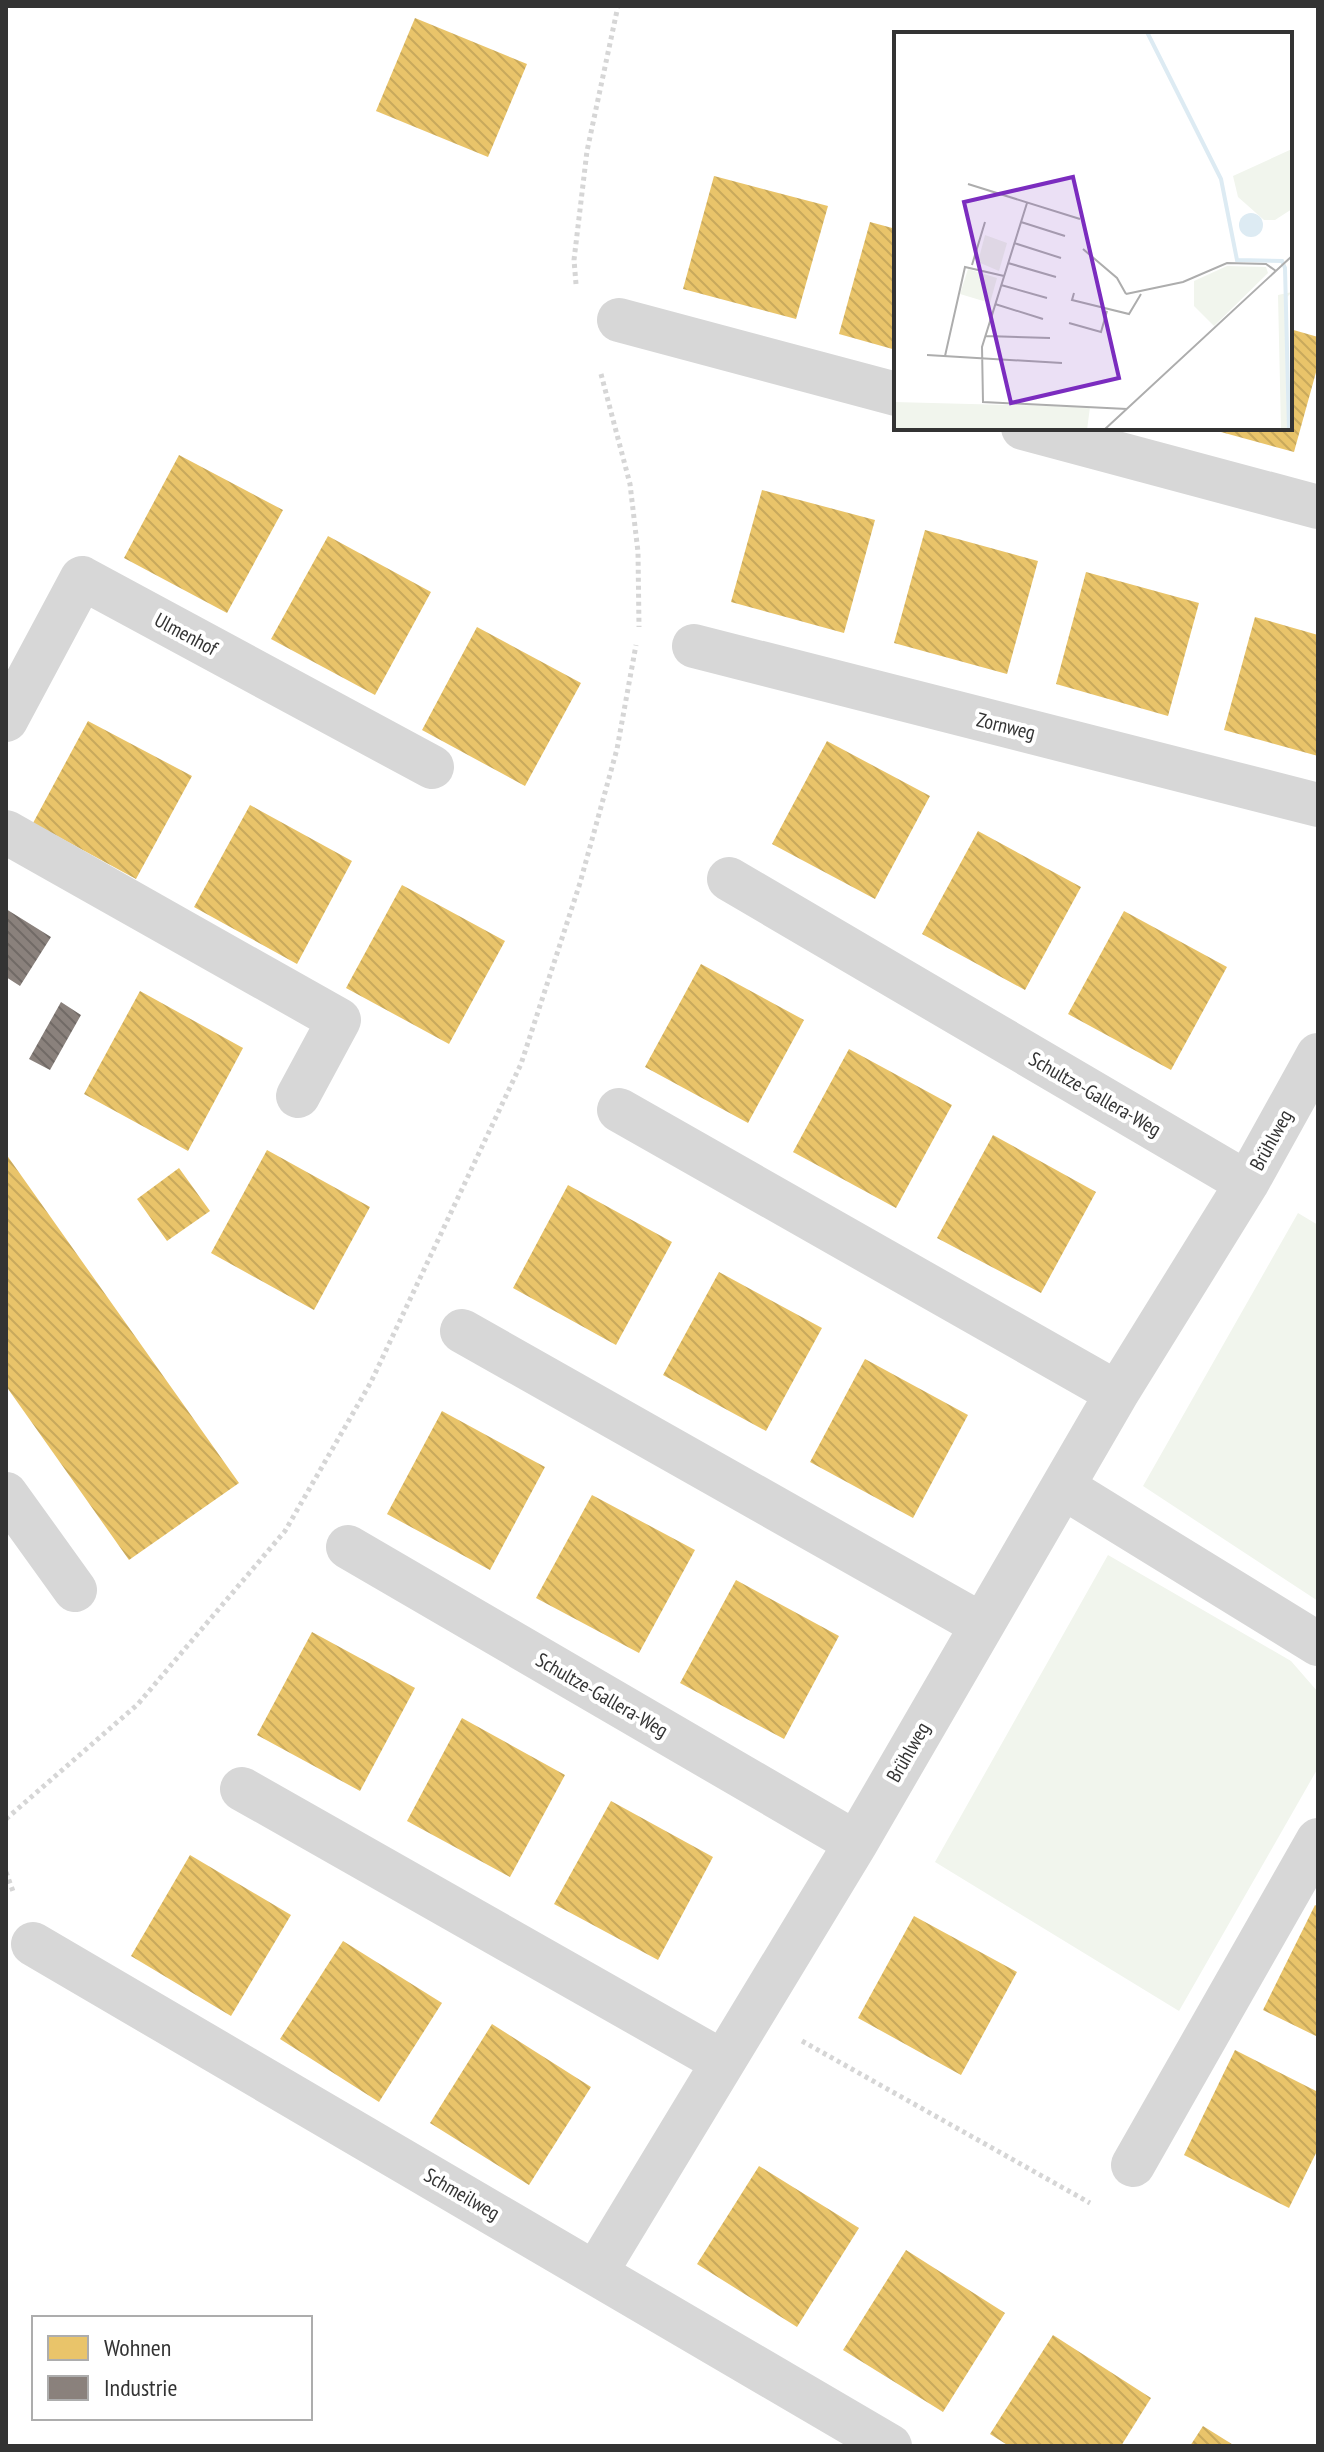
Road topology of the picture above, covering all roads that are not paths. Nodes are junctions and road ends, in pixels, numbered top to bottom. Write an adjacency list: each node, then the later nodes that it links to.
1 (619, 320): 2 (street)
2 (894, 393)
3 (1030, 430): 4 (street)
4 (1318, 507)
5 (694, 646): 8 (street, Zornweg)
6 (6, 720): 7 (street, Ulmenhof)
7 (432, 767)
8 (1318, 805)
9 (6, 832): 12 (street)
10 (729, 879): 14 (street, Schultze-Gallera-Weg)
11 (1318, 1055): 14 (street, Brühlweg)
12 (298, 1096)
13 (619, 1110): 16 (street)
14 (1247, 1183): 16 (street)
15 (462, 1331): 21 (street)
16 (1117, 1393): 17 (street)
17 (1063, 1487): 21 (street, Brühlweg); 22 (street)
18 (6, 1494): 20 (street)
19 (348, 1547): 25 (street, Schultze-Gallera-Weg)
20 (75, 1590)
21 (982, 1625): 25 (street, Brühlweg)
22 (1318, 1644)
23 (242, 1789): 27 (street)
24 (1318, 1840): 28 (street)
25 (856, 1843): 27 (street, Brühlweg)
26 (33, 1944): 29 (street, Schmeilweg)
27 (723, 2062): 29 (street, Brühlweg)
28 (1133, 2165)
29 (596, 2272): 30 (street, Schmeilweg)
30 (890, 2446)

